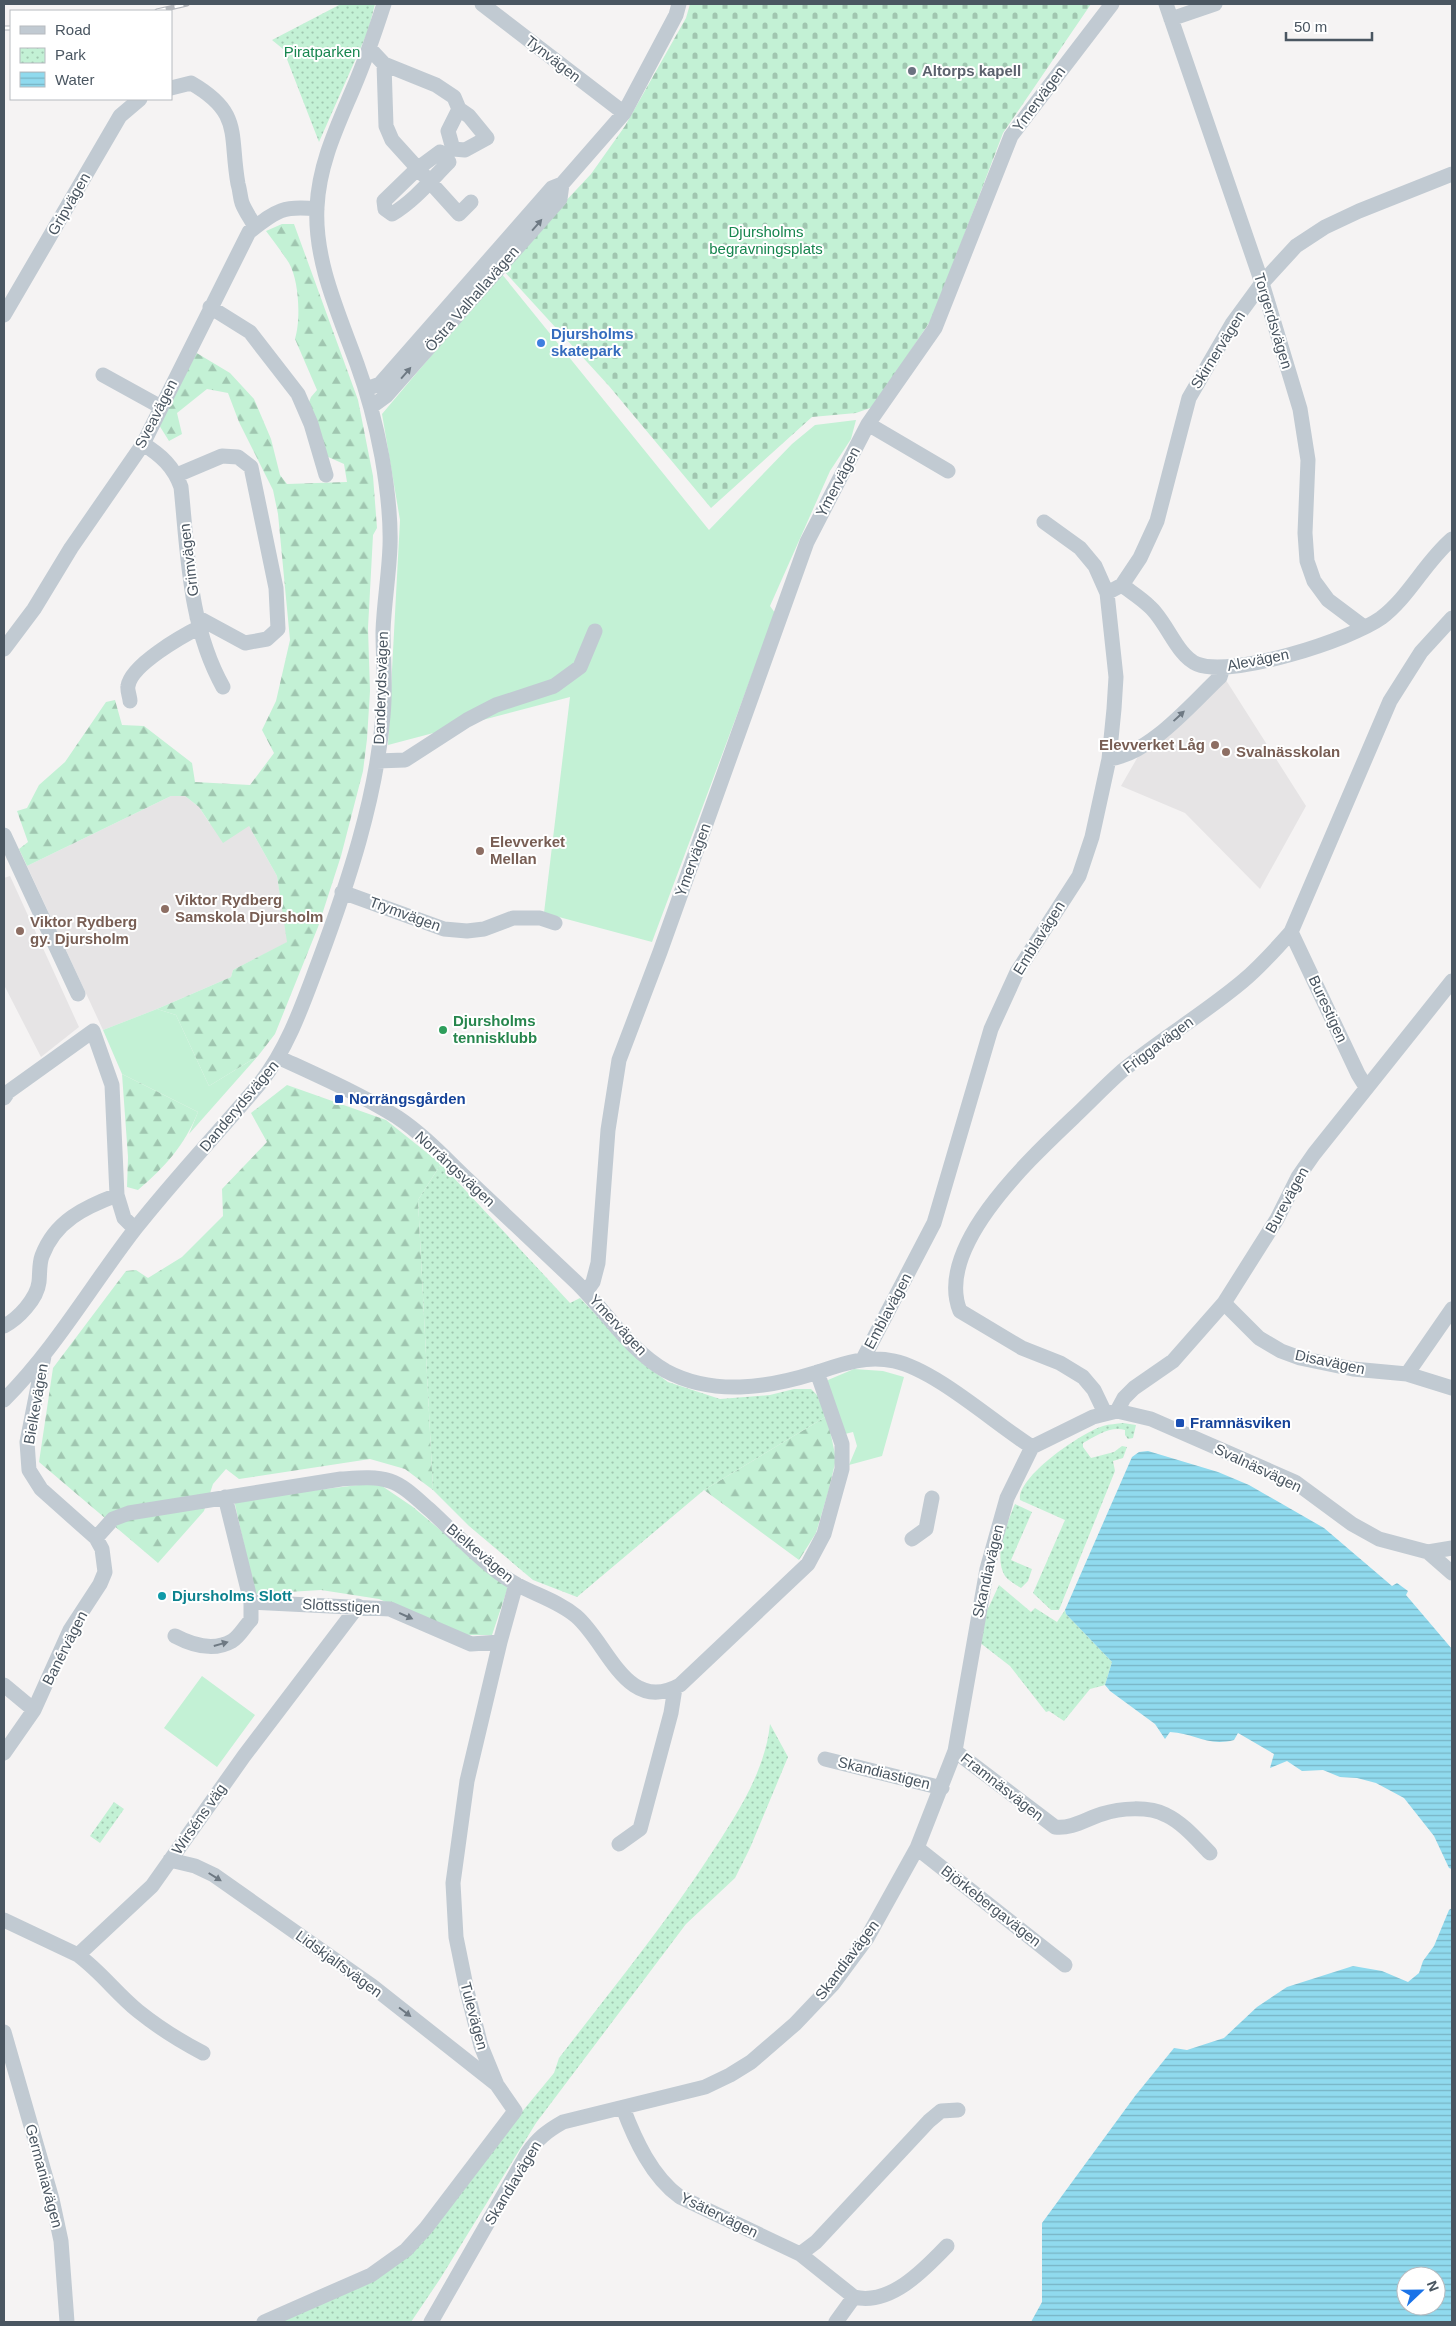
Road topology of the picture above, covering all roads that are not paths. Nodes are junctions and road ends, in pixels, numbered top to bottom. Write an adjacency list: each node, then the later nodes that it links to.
1 (384, 4): 8 (street, Danderydsvägen)
2 (482, 4): 13 (street, Tynvägen)
3 (679, 4): 13 (street, Östra Valhallavägen)
4 (1112, 4): 28 (street, Ymervägen)
5 (1166, 4): 7 (street, Torgerdsvägen)
6 (1215, 4): 7 (street)
7 (1171, 19): 21 (street, Torgerdsvägen)
8 (369, 48): 9 (street); 19 (street, Danderydsvägen)
9 (384, 64): 12 (street); 14 (street)
10 (172, 88): 20 (street)
11 (139, 100): 23 (street, Gripvägen)
12 (458, 109)
13 (624, 113): 17 (street, Östra Valhallavägen)
14 (417, 169): 16 (street); 16 (street); 16 (street)
15 (1452, 174): 21 (street, Skirnervägen)
16 (429, 183): 18 (street)
17 (562, 184): 25 (street, Östra Valhallavägen); 27 (street, Östra Valhallavägen, one-way to 17)
18 (472, 202)
19 (317, 208): 20 (street, Sveavägen); 25 (street, Danderydsvägen)
20 (255, 227): 22 (street, Sveavägen)
21 (1262, 283): 35 (street, Skirnervägen); 39 (street, Torgerdsvägen)
22 (210, 307): 26 (street, Sveavägen); 32 (street)
23 (4, 315)
24 (103, 375): 26 (street)
25 (366, 389): 27 (street, Danderydsvägen)
26 (161, 407): 29 (street, Sveavägen)
27 (371, 407): 46 (street, Danderydsvägen)
28 (868, 424): 30 (street); 58 (street, Ymervägen)
29 (143, 444): 31 (street, Grimvägen); 41 (street, Sveavägen)
30 (948, 471)
31 (177, 475): 38 (street, Grimvägen); 38 (street)
32 (326, 475)
33 (1044, 522): 36 (street, Emblavägen)
34 (1452, 539): 39 (street, Alevägen)
35 (1122, 585): 36 (street); 42 (street, Alevägen)
36 (1107, 592): 45 (street, Emblavägen)
37 (1452, 618): 50 (street, Friggavägen)
38 (198, 622): 43 (street, Grimvägen); 44 (street)
39 (1364, 627): 42 (street, Alevägen)
40 (595, 632): 46 (street)
41 (4, 649)
42 (1223, 667): 45 (street, one-way to 42)
43 (223, 687)
44 (130, 701)
45 (1109, 759): 63 (street, Emblavägen)
46 (377, 761): 48 (street, Danderydsvägen)
47 (4, 835): 52 (street)
48 (342, 892): 49 (street, Trymvägen); 53 (street, Danderydsvägen)
49 (555, 923)
50 (1291, 932): 54 (street, Burestigen); 68 (street, Friggavägen)
51 (1452, 981): 54 (street, Burevägen)
52 (78, 994)
53 (280, 1058): 57 (street, Danderydsvägen); 58 (street, Norrängsvägen)
54 (1366, 1087): 59 (street, Burevägen)
55 (4, 1098): 56 (street)
56 (117, 1196): 57 (street); 61 (street)
57 (135, 1230): 62 (street, Danderydsvägen)
58 (586, 1292): 64 (street, Ymervägen)
59 (1224, 1303): 65 (street, Disavägen); 68 (street, Burevägen)
60 (1452, 1309): 65 (street)
61 (4, 1326)
62 (44, 1355): 67 (street, Danderydsvägen); 72 (street, Bielkevägen)
63 (863, 1359): 64 (street, Ymervägen); 69 (street, Ymervägen)
64 (817, 1372): 83 (street)
65 (1407, 1374): 66 (street, Disavägen)
66 (1452, 1388)
67 (4, 1400)
68 (1111, 1412): 69 (street); 75 (street, Svalnäsvägen)
69 (1032, 1447): 85 (street, Skandiavägen)
70 (225, 1497): 72 (street, Bielkevägen); 77 (street, Bielkevägen); 78 (street)
71 (932, 1498): 73 (street)
72 (96, 1538): 84 (street, Banérvägen)
73 (912, 1539)
74 (1452, 1548): 75 (street, Svalnäsvägen)
75 (1428, 1552): 76 (street)
76 (1452, 1573)
77 (516, 1584): 81 (street, Tulevägen); 83 (street, Bielkevägen)
78 (251, 1602): 79 (street, Slottsstigen); 80 (street, one-way to 78)
79 (358, 1606): 81 (street, Slottsstigen, one-way to 81); 94 (street, Wirséns väg)
80 (175, 1636)
81 (500, 1642): 100 (street, Tulevägen)
82 (4, 1685): 84 (street)
83 (675, 1688): 89 (street)
84 (34, 1710): 86 (street, Banérvägen)
85 (955, 1751): 88 (street, Skandiavägen); 93 (street, Framnäsvägen)
86 (4, 1753)
87 (825, 1759): 88 (street, Skandiastigen)
88 (942, 1788): 92 (street, Skandiavägen)
89 (640, 1829): 90 (street); 91 (street)
90 (619, 1844)
91 (637, 1846)
92 (916, 1848): 97 (street, Björkebergavägen); 101 (street, Skandiavägen)
93 (1210, 1853)
94 (170, 1860): 96 (street, Wirséns väg); 100 (street, Lidskjalfsvägen, one-way to 100)
95 (4, 1920): 96 (street)
96 (78, 1956): 99 (street)
97 (1066, 1965)
98 (4, 2032): 106 (street, Germaniavägen)
99 (203, 2054)
100 (497, 2086): 107 (street, Tulevägen)
101 (623, 2108): 104 (street, Ysätervägen); 108 (street, Skandiavägen)
102 (958, 2110): 104 (street)
103 (948, 2246): 105 (street)
104 (800, 2254): 105 (street, Ysätervägen)
105 (854, 2296): 109 (street)
106 (67, 2322)
107 (264, 2322)
108 (431, 2322)
109 (836, 2322)

